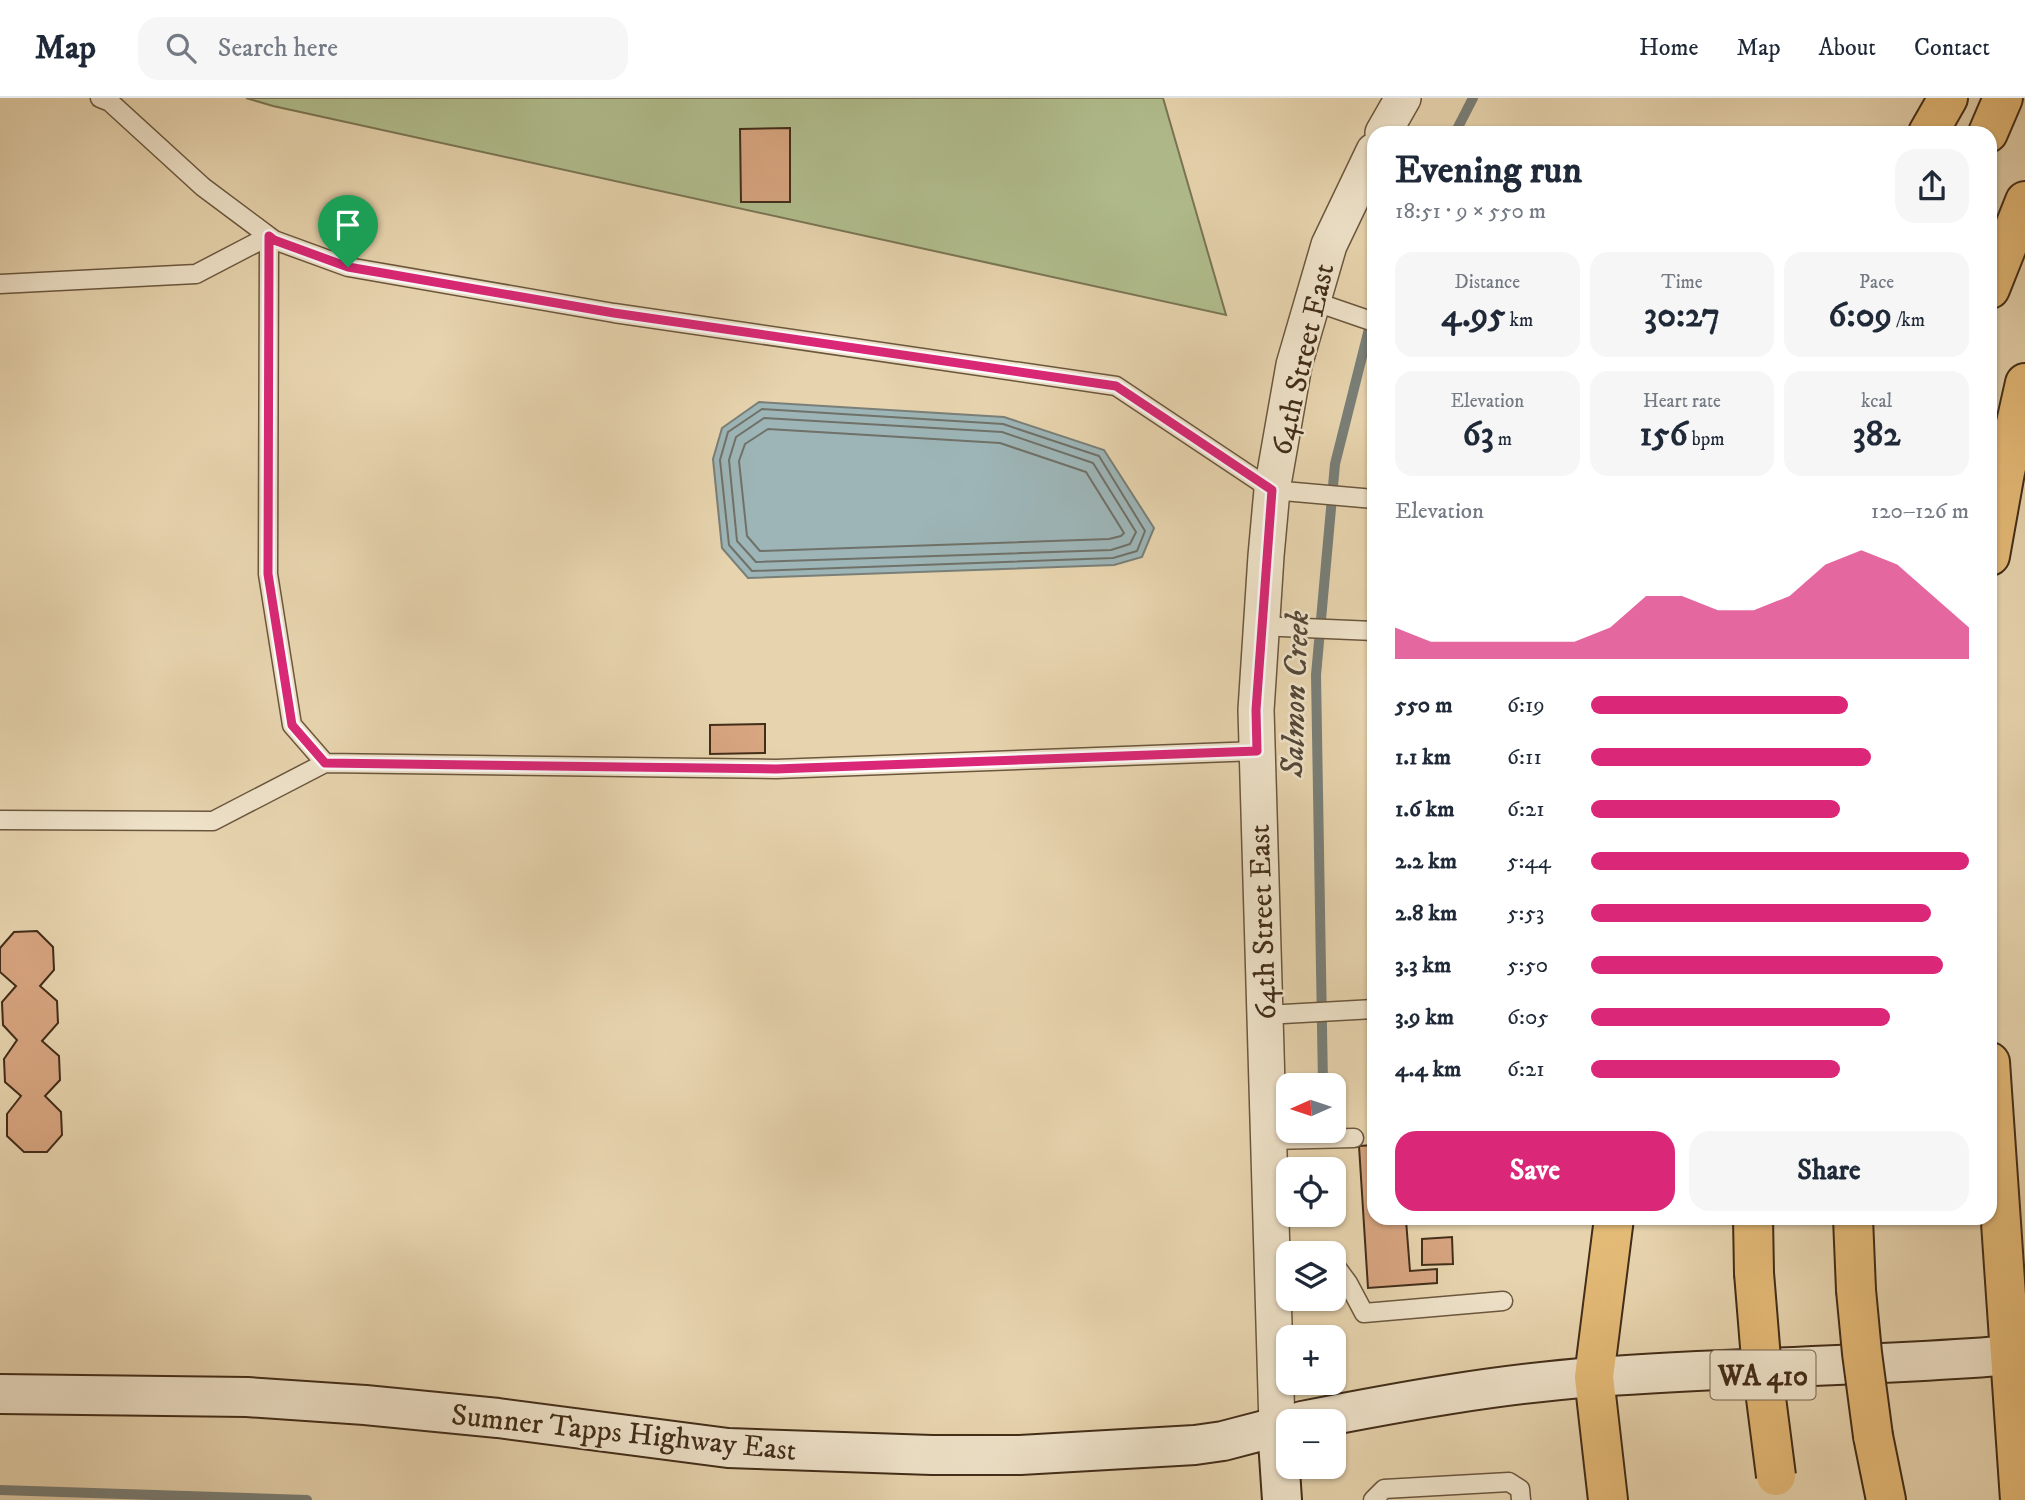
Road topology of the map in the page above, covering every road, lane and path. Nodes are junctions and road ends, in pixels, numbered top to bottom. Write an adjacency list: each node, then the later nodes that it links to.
1 (100, 98): 10 (lane)
2 (1403, 98): 5 (street)
3 (1948, 98): 6 (highway)
4 (2003, 98): 7 (highway)
5 (1387, 126)
6 (1932, 126)
7 (1990, 126)
8 (1367, 166): 13 (street, 64th Street East)
9 (2025, 201): 11 (highway)
10 (269, 236): 12 (lane); 16 (lane); 22 (lane)
11 (1997, 271)
12 (0, 284)
13 (1313, 301): 14 (lane); 16 (street, 64th Street East)
14 (1367, 320)
15 (2025, 383): 18 (highway)
16 (1272, 490): 17 (lane); 19 (street, 64th Street East)
17 (1367, 498)
18 (1997, 517)
19 (1261, 626): 20 (lane); 21 (street, 64th Street East)
20 (1367, 631)
21 (1257, 751): 22 (lane); 25 (street, 64th Street East)
22 (325, 763): 23 (lane)
23 (0, 820)
24 (1367, 1009): 25 (lane)
25 (1265, 1015): 28 (street, 64th Street East)
26 (1997, 1135): 36 (highway)
27 (1354, 1139): 28 (lane)
28 (1269, 1140): 32 (street, 64th Street East)
29 (1613, 1225): 37 (highway)
30 (1753, 1225): 43 (highway, WA 410, bridge)
31 (1853, 1225): 48 (highway, bridge)
32 (1278, 1241)
33 (1346, 1280): 34 (lane)
34 (1503, 1301)
35 (1282, 1311): 39 (street, 64th Street East)
36 (2018, 1355): 37 (street, Sumner Tapps Highway East); 49 (highway)
37 (1594, 1377): 40 (street, Sumner Tapps Highway East); 47 (highway)
38 (0, 1394): 41 (street, Sumner Tapps Highway East)
39 (1288, 1409)
40 (1346, 1413)
41 (1276, 1427)
42 (1284, 1479): 44 (street, 64th Street East)
43 (1778, 1488)
44 (1282, 1500)
45 (1373, 1500): 46 (lane)
46 (1521, 1500)
47 (1608, 1500)
48 (1886, 1500)
49 (2020, 1500)

